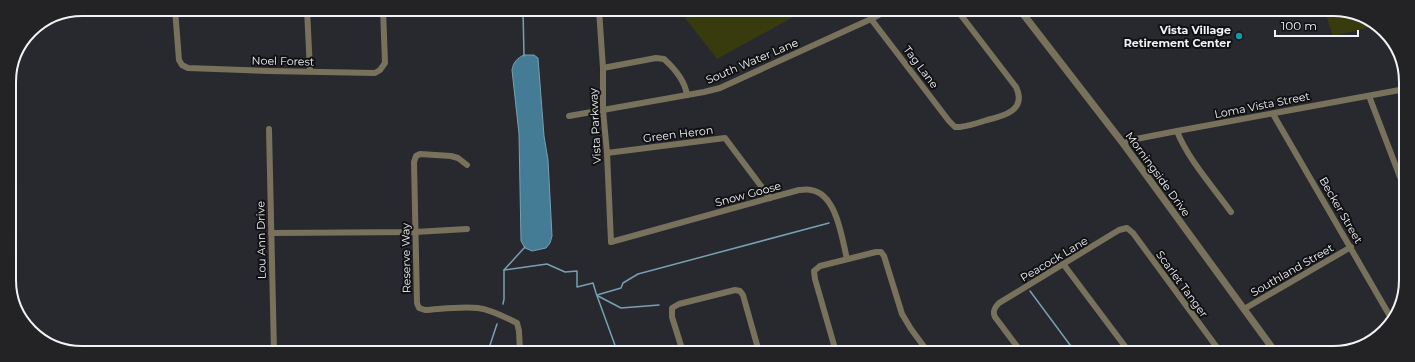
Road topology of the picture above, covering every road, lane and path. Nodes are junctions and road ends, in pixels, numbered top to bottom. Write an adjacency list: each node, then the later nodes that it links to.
1 (176, 16): 10 (street, Noel Forest)
2 (307, 16): 10 (street)
3 (383, 16): 10 (street, Noel Forest)
4 (600, 16): 9 (street, Vista Parkway)
5 (877, 16): 8 (street, South Water Lane)
6 (962, 16): 8 (street, Tag Lane)
7 (1025, 16): 19 (street, Morningside Drive)
8 (871, 19): 12 (street, South Water Lane)
9 (604, 68): 12 (street); 14 (street, Vista Parkway)
10 (310, 71)
11 (1399, 90): 13 (street, Loma Vista Street)
12 (687, 95): 14 (street, South Water Lane)
13 (1368, 96): 15 (street, Loma Vista Street); 22 (street)
14 (603, 110): 16 (street, South Water Lane); 20 (street, Vista Parkway)
15 (1273, 114): 18 (street, Loma Vista Street); 30 (street, Becker Street)
16 (569, 116)
17 (269, 129): 28 (street, Lou Ann Drive)
18 (1177, 131): 19 (street, Loma Vista Street); 24 (street)
19 (1123, 144): 33 (street, Morningside Drive)
20 (607, 153): 23 (street, Green Heron); 29 (street, Vista Parkway)
21 (467, 165): 27 (street, Reserve Way)
22 (1399, 177)
23 (770, 198): 29 (street, Snow Goose); 31 (street, Snow Goose)
24 (1231, 212)
25 (1126, 228): 32 (street, Peacock Lane); 43 (street, Scarlet Tanger)
26 (467, 229): 27 (street)
27 (415, 232): 28 (street); 36 (street, Reserve Way)
28 (271, 233): 35 (street, Lou Ann Drive)
29 (610, 242)
30 (1351, 248): 33 (street, Southland Street); 34 (street, Becker Street)
31 (847, 259): 39 (street); 40 (street)
32 (1064, 265): 41 (street, Peacock Lane); 42 (street)
33 (1244, 309): 44 (street, Morningside Drive)
34 (1389, 314)
35 (274, 346)
36 (520, 346)
37 (681, 346): 38 (street)
38 (757, 346)
39 (834, 346)
40 (924, 346)
41 (1017, 346)
42 (1125, 346)
43 (1216, 346)
44 (1271, 346)

